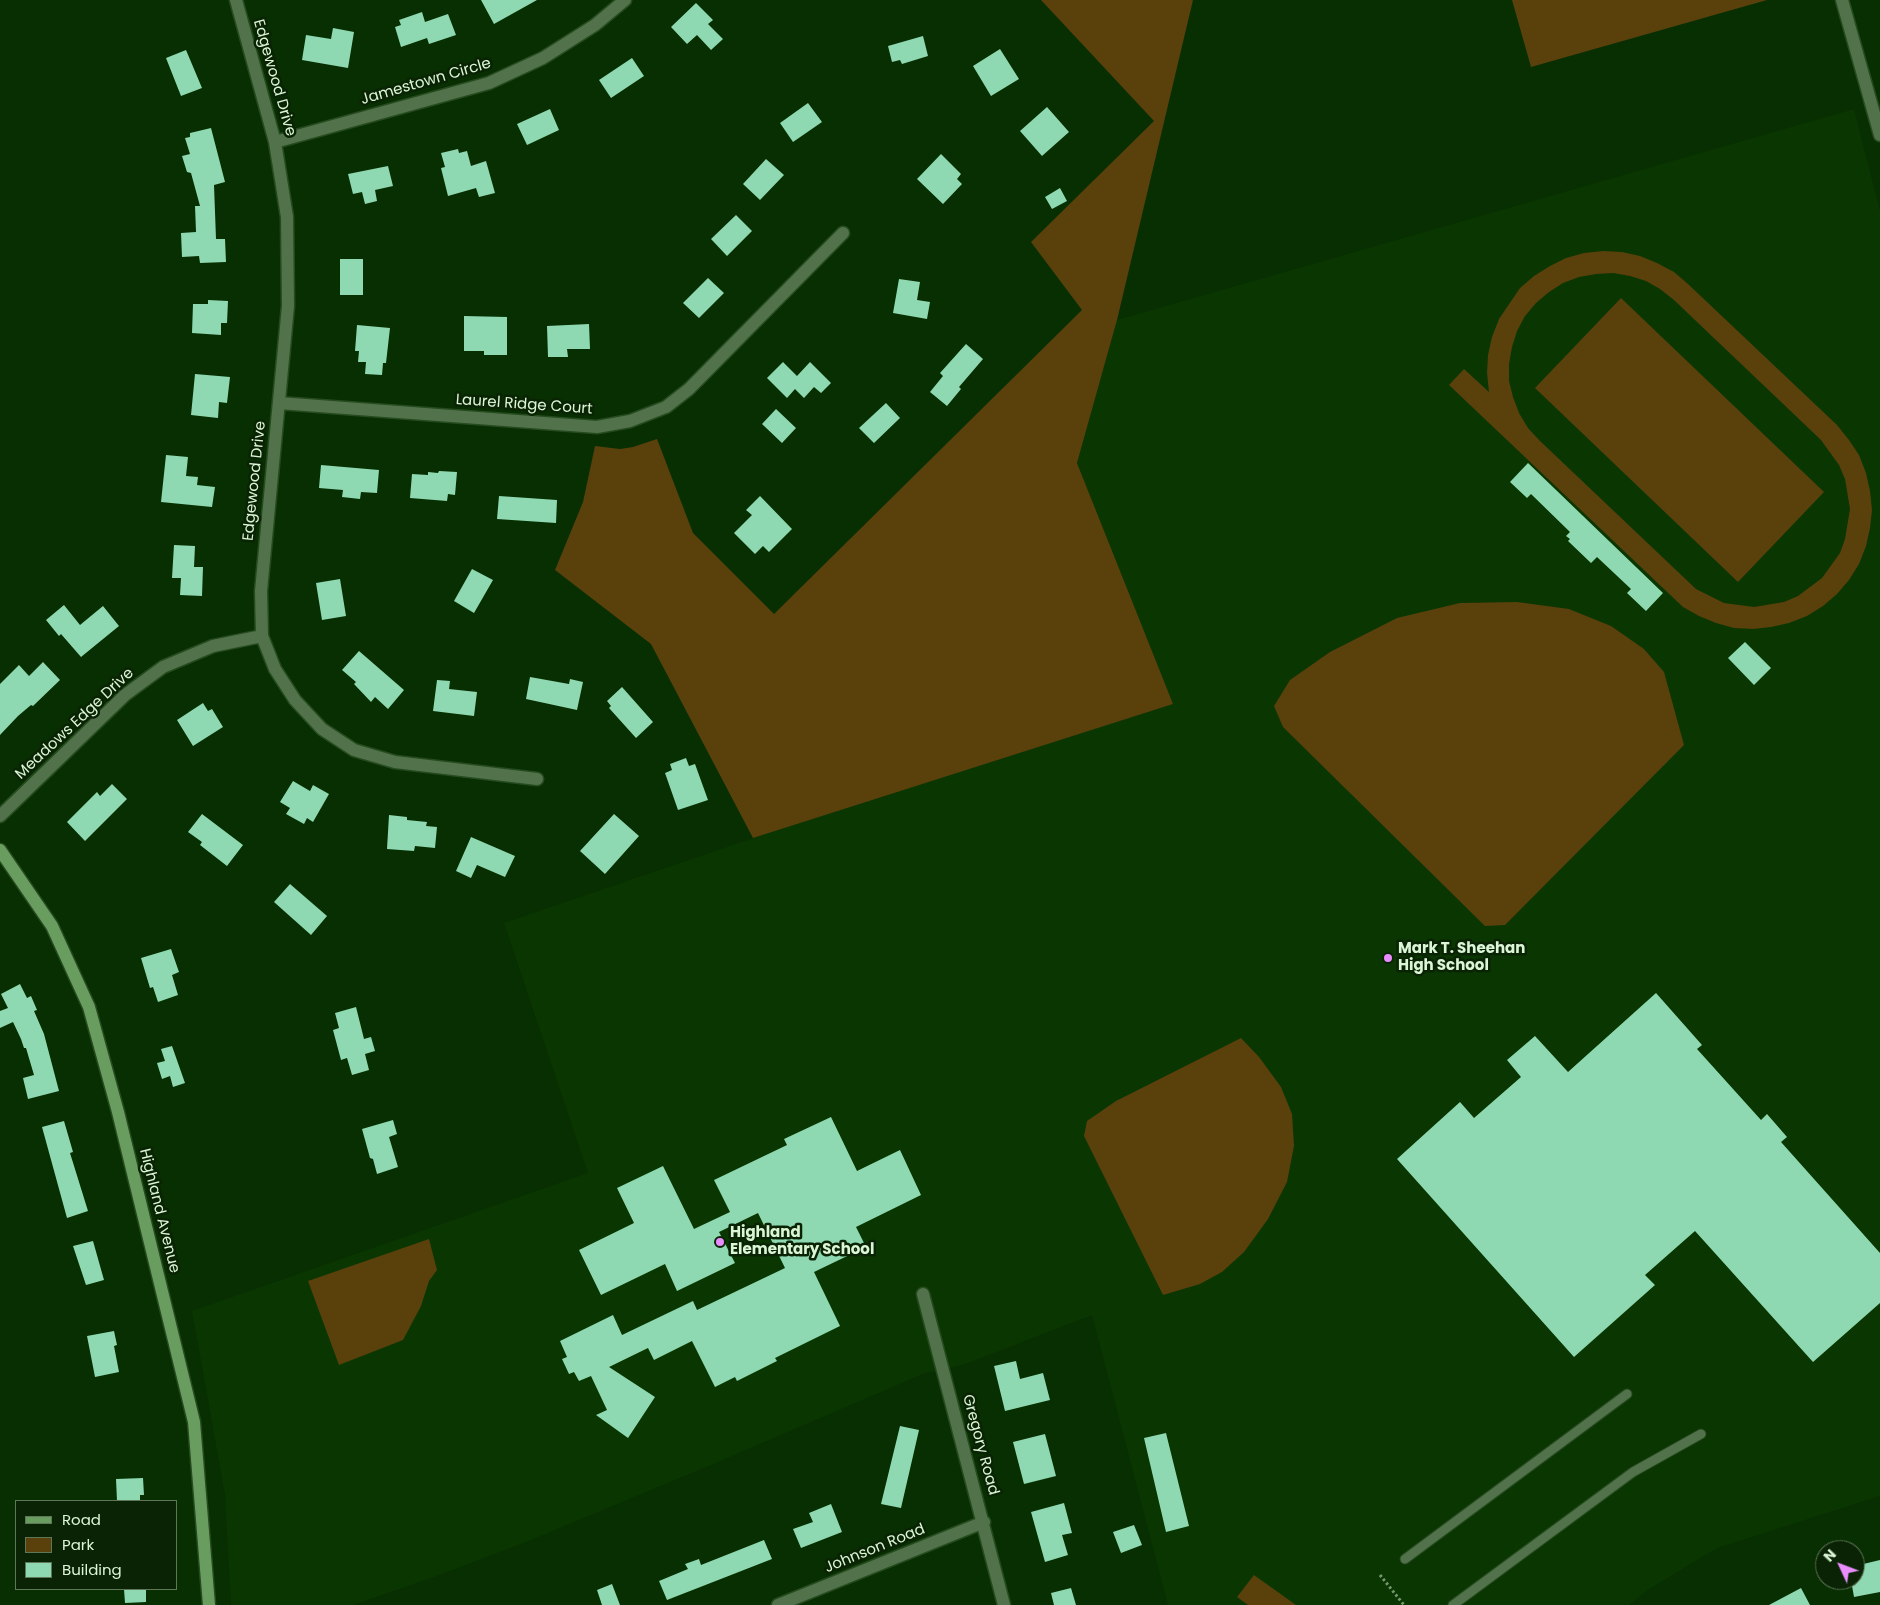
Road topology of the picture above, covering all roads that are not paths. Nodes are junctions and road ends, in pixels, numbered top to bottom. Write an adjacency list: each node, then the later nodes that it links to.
1 (236, 0): 5 (street, Edgewood Drive)
2 (625, 0): 5 (street, Jamestown Circle)
3 (1842, 0): 4 (street)
4 (1880, 135)
5 (275, 142): 7 (street, Edgewood Drive)
6 (843, 233): 7 (street, Laurel Ridge Court)
7 (280, 403): 8 (street, Edgewood Drive)
8 (262, 636): 9 (street, Edgewood Drive); 10 (street, Meadows Edge Drive)
9 (537, 779)
10 (0, 816)
11 (0, 850): 17 (street, Highland Avenue)
12 (923, 1294): 15 (street, Gregory Road)
13 (1627, 1394): 16 (lane)
14 (1701, 1434): 20 (lane)
15 (984, 1522): 18 (street, Johnson Road); 19 (street, Gregory Road)
16 (1405, 1559)
17 (209, 1605)
18 (778, 1605)
19 (1004, 1605)
20 (1453, 1605)

